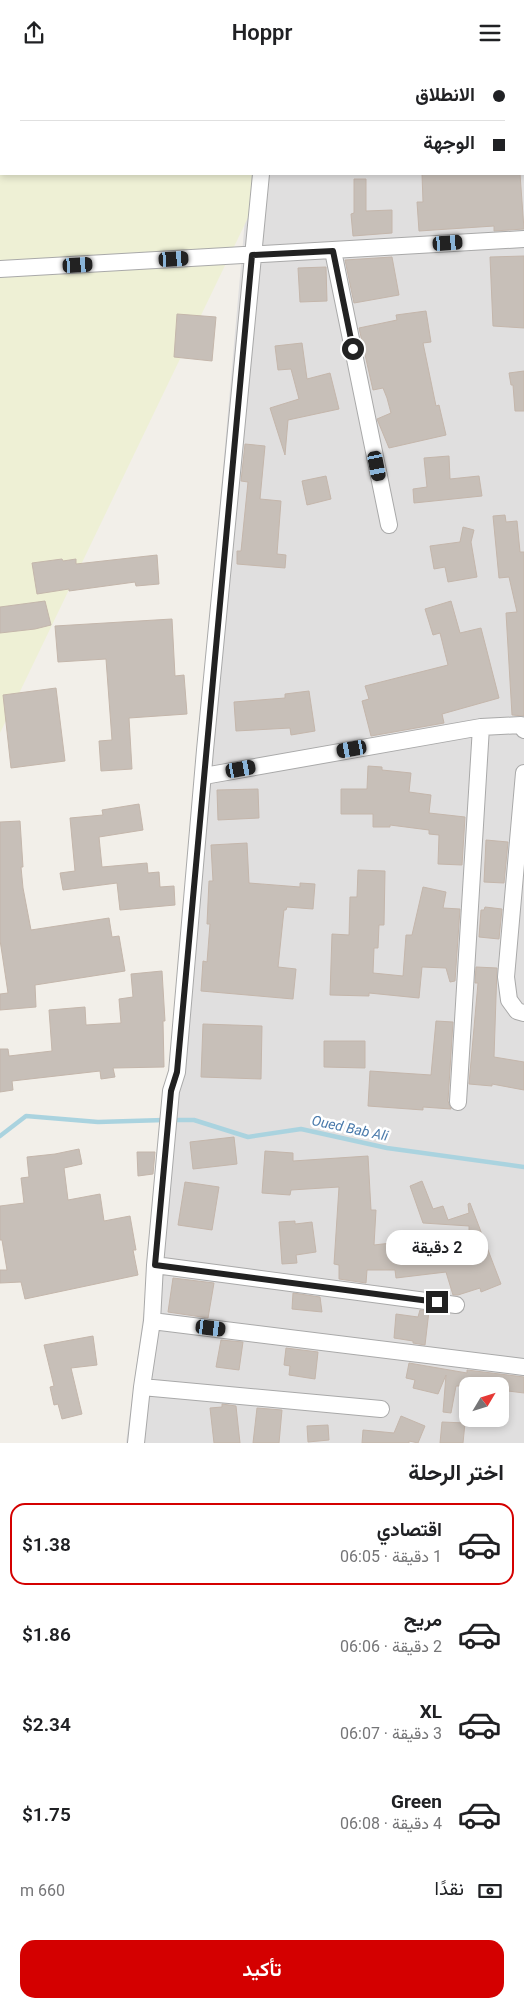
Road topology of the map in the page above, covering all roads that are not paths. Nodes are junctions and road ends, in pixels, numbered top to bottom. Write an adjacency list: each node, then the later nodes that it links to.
1 (261, 175): 4 (street)
2 (524, 239): 3 (street)
3 (333, 251): 4 (street); 6 (street)
4 (252, 255): 5 (street); 10 (street)
5 (0, 269)
6 (389, 525)
7 (481, 727): 8 (street); 10 (street); 12 (street)
8 (524, 730)
9 (524, 773): 11 (street)
10 (204, 776): 13 (street)
11 (524, 1013)
12 (458, 1102)
13 (155, 1265): 14 (street); 15 (street)
14 (456, 1305)
15 (152, 1321): 16 (street); 17 (street)
16 (524, 1367)
17 (142, 1387): 18 (street); 19 (street)
18 (381, 1409)
19 (136, 1443)

